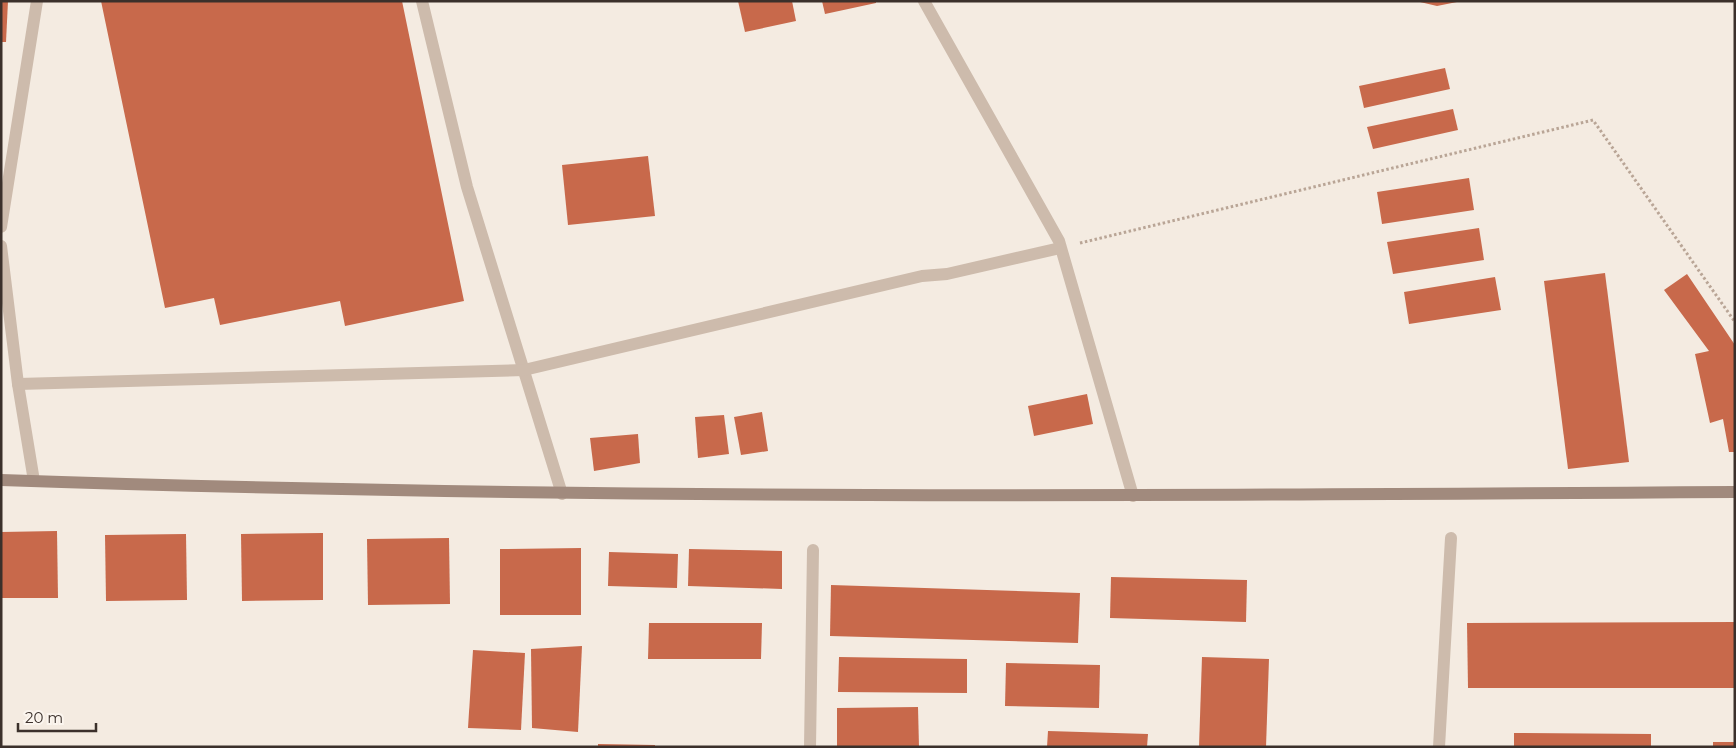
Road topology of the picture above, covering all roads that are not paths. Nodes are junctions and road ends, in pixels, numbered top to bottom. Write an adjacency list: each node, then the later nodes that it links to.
1 (37, 1): 4 (street)
2 (422, 1): 7 (street)
3 (924, 1): 6 (street)
4 (1, 227)
5 (1, 246): 8 (street)
6 (1060, 248): 7 (street); 13 (street)
7 (524, 370): 8 (street); 12 (street)
8 (18, 384): 10 (street)
9 (1, 480): 10 (street)
10 (34, 481): 12 (street)
11 (1735, 492): 13 (street)
12 (562, 494): 13 (street)
13 (1133, 496)
14 (1451, 538): 17 (street)
15 (813, 550): 16 (street)
16 (810, 747)
17 (1439, 747)

